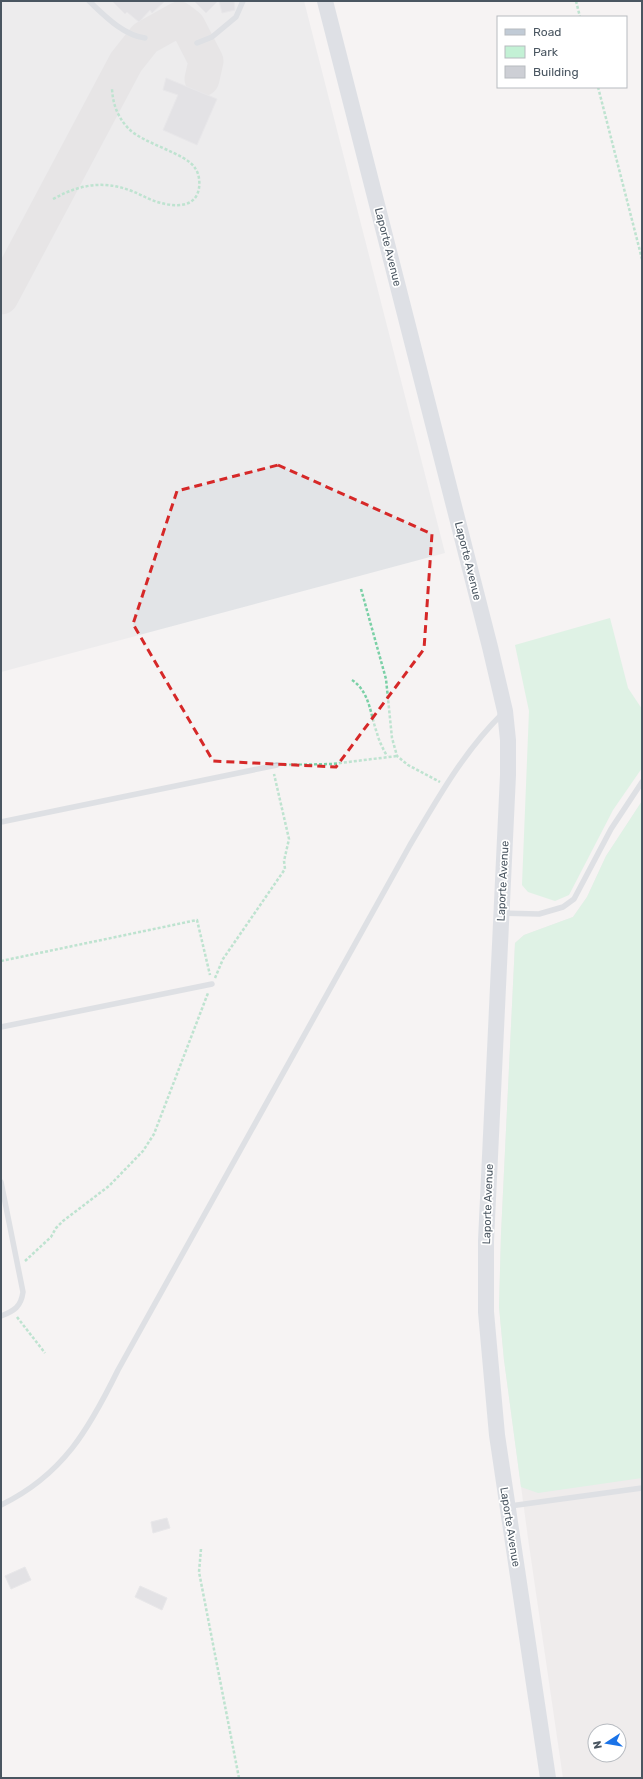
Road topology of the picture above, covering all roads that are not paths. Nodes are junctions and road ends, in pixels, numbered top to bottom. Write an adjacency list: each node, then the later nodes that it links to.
1 (89, 1): 4 (lane)
2 (243, 1): 5 (lane)
3 (325, 1): 6 (street, Laporte Avenue)
4 (145, 38)
5 (197, 43)
6 (505, 711): 10 (street, Laporte Avenue); 16 (lane)
7 (274, 765): 9 (lane)
8 (642, 782): 10 (lane)
9 (1, 822)
10 (502, 913): 17 (street, Laporte Avenue)
11 (212, 984): 12 (lane)
12 (1, 1027)
13 (1, 1182): 14 (lane)
14 (1, 1316)
15 (642, 1488): 17 (lane)
16 (1, 1505)
17 (507, 1506): 18 (street, Laporte Avenue)
18 (548, 1778)

